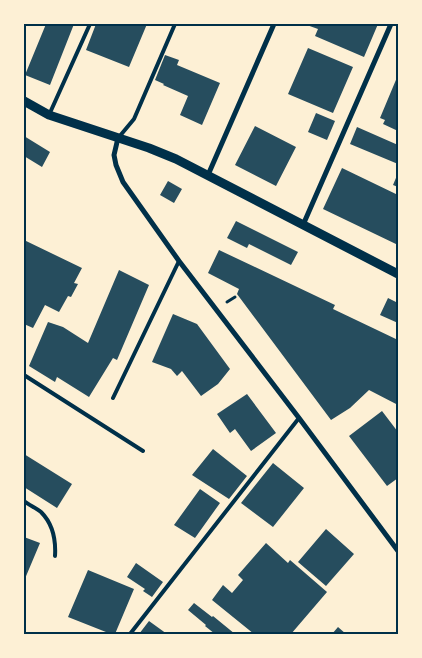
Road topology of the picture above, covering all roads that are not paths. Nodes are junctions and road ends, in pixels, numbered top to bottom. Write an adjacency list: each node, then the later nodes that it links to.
1 (90, 24): 6 (lane)
2 (175, 24): 7 (lane)
3 (274, 24): 8 (street)
4 (391, 24): 9 (street)
5 (24, 101): 6 (street)
6 (49, 114): 7 (street)
7 (118, 138): 8 (street); 10 (street)
8 (208, 175): 9 (street)
9 (303, 225): 11 (street)
10 (179, 261): 13 (lane); 14 (street)
11 (398, 274)
12 (24, 376): 15 (lane)
13 (113, 398)
14 (299, 418): 17 (street); 19 (lane)
15 (142, 451)
16 (24, 501): 18 (lane)
17 (398, 551)
18 (56, 556)
19 (130, 634)

